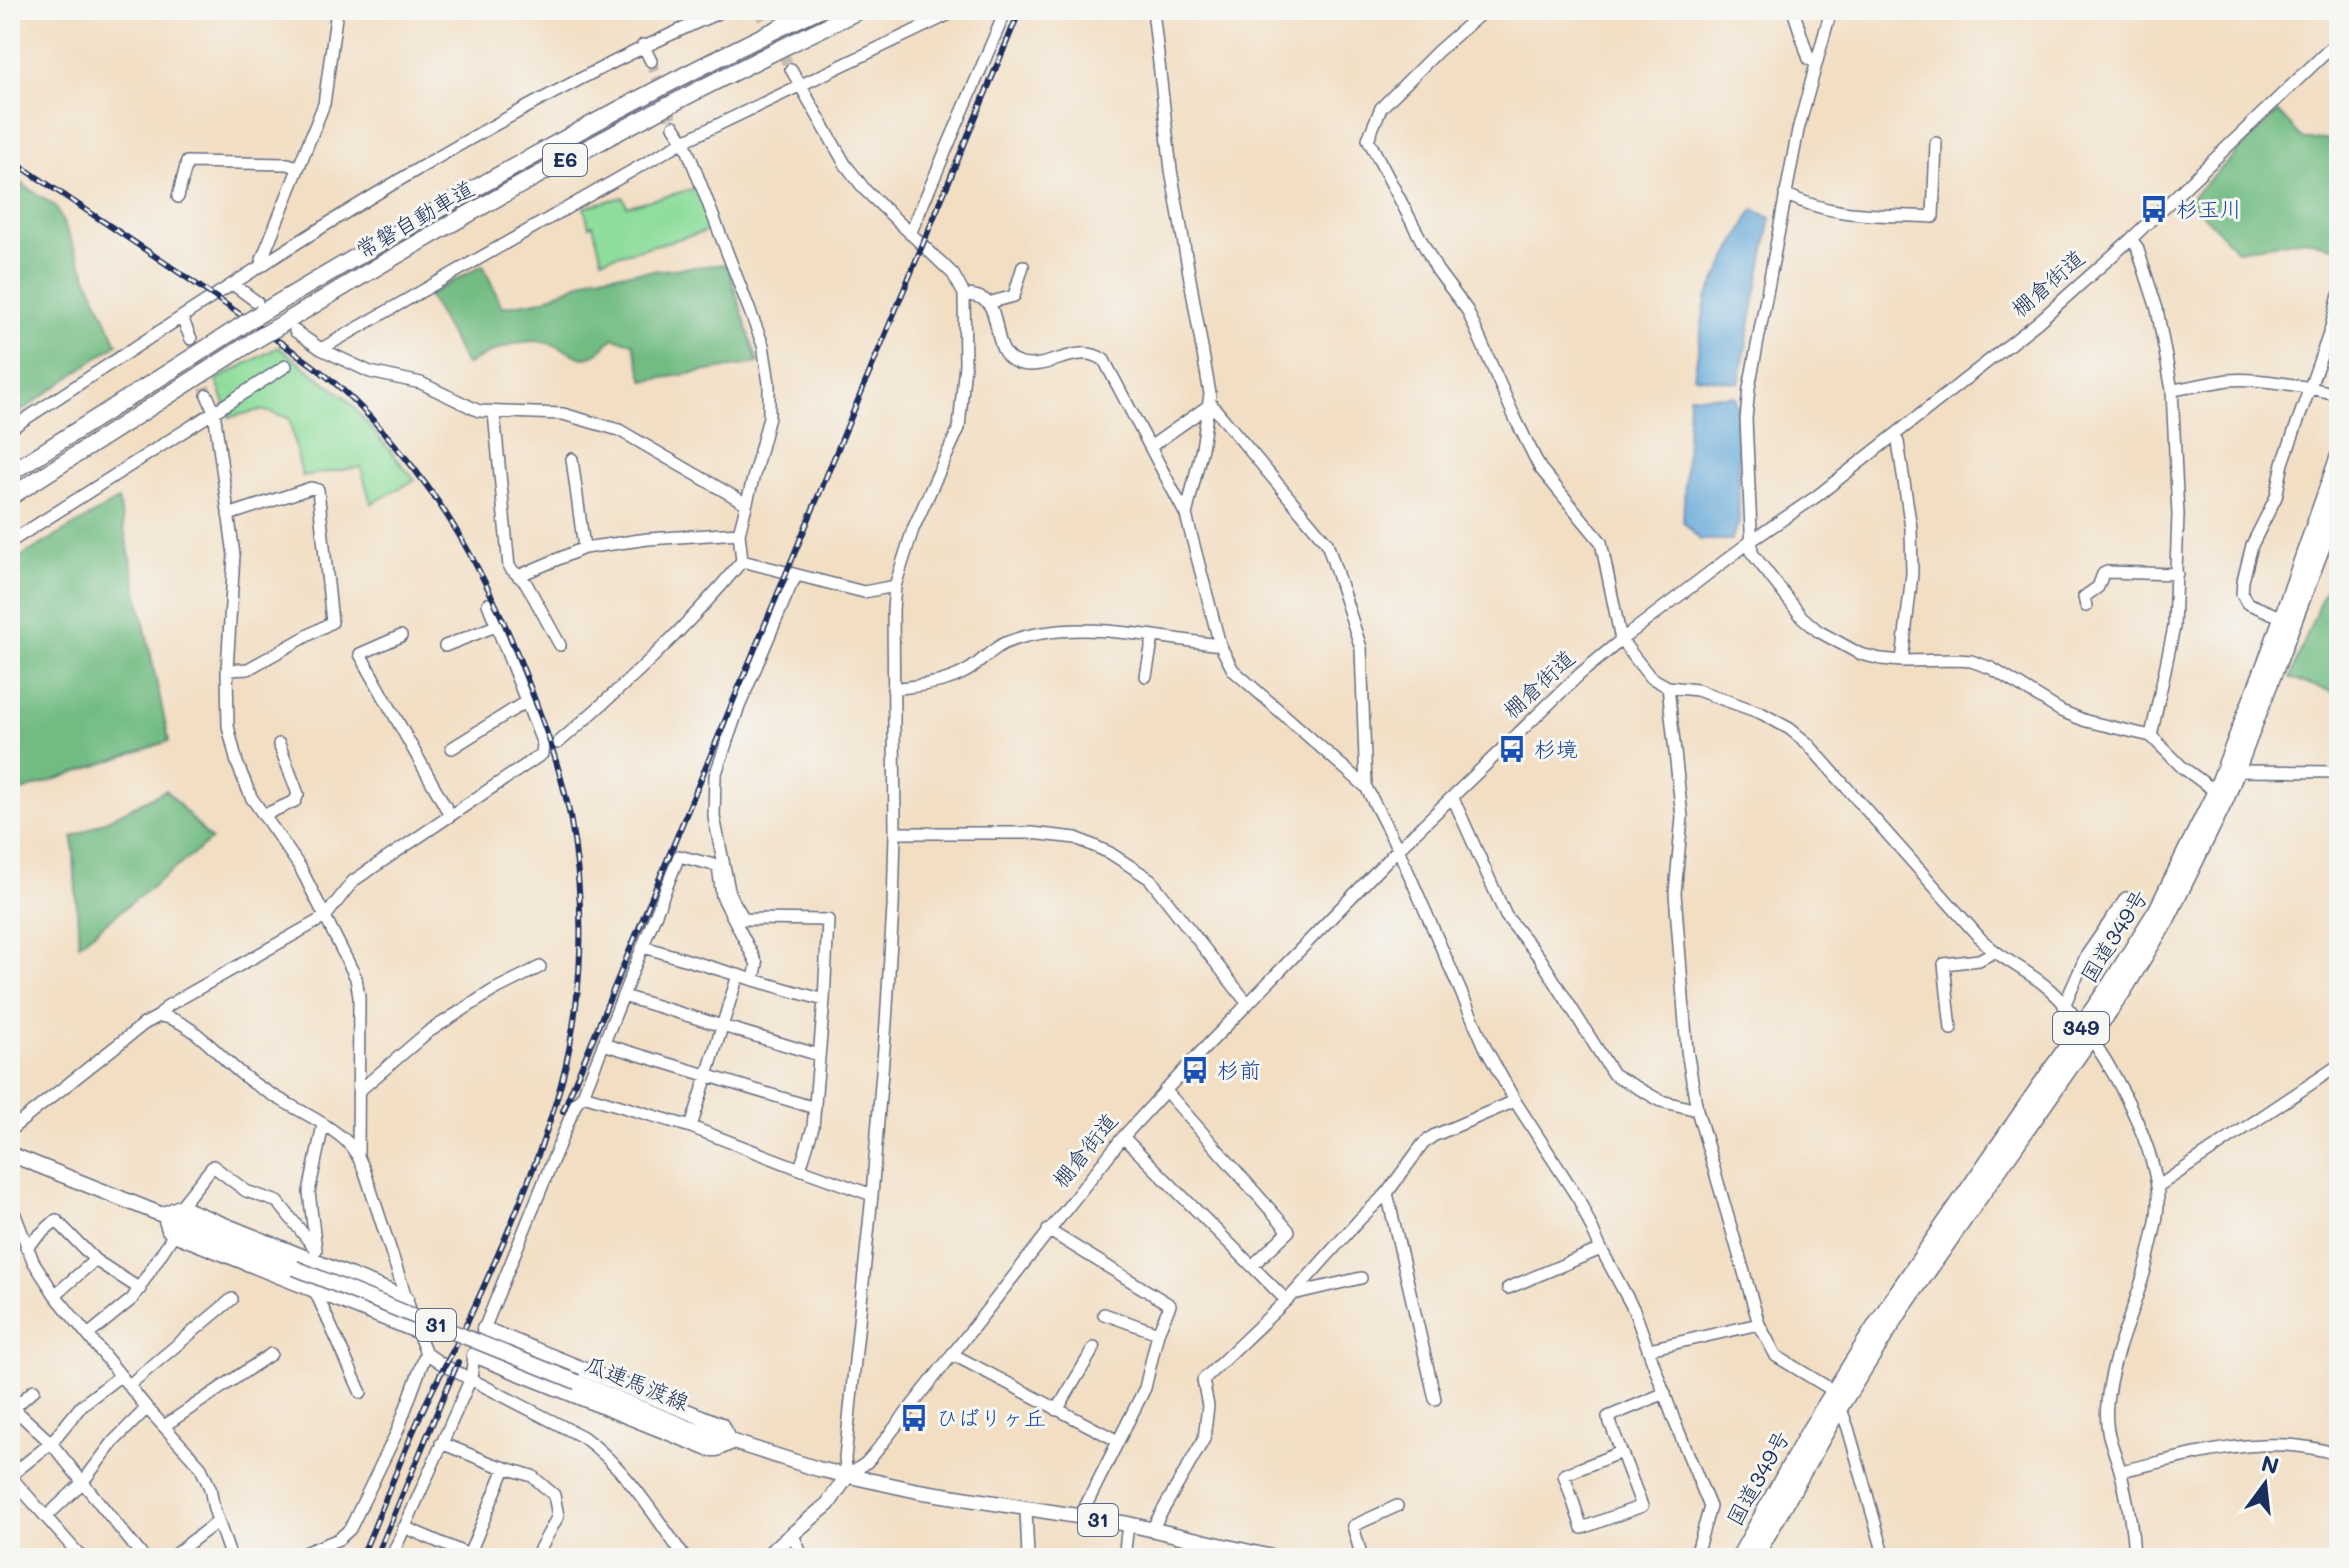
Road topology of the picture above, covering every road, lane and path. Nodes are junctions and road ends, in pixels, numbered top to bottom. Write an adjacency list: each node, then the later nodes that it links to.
1 (337, 10): 20 (street)
2 (725, 10): 12 (street)
3 (817, 10): 31 (highway, 常磐自動車道 / E6)
4 (860, 10): 33 (highway, 常磐自動車道 / E6)
5 (958, 10): 16 (street)
6 (1006, 10): 23 (street)
7 (1153, 10): 41 (street)
8 (1485, 10): 70 (street)
9 (1793, 10): 14 (street)
10 (1831, 10): 14 (street)
11 (2339, 40): 24 (street, 棚倉街道)
12 (643, 45): 13 (street); 25 (street)
13 (651, 61)
14 (1815, 62): 21 (street)
15 (791, 69): 16 (street)
16 (799, 84): 18 (street); 23 (street)
17 (674, 126): 18 (street)
18 (684, 141): 35 (street); 52 (street)
19 (1936, 143): 21 (street)
20 (297, 167): 22 (street); 25 (street)
21 (1785, 194): 56 (street)
22 (178, 197)
23 (910, 234): 28 (street)
24 (2131, 239): 38 (street); 45 (street, 棚倉街道)
25 (264, 265): 27 (street)
26 (1023, 266): 30 (street)
27 (234, 285): 31 (street); 32 (street)
28 (964, 294): 30 (street); 63 (street)
29 (2339, 295): 37 (street)
30 (988, 303): 46 (street)
31 (259, 307): 49 (highway, 常磐自動車道 / E6, bridge)
32 (182, 318): 34 (street); 44 (street)
33 (287, 329): 35 (street); 50 (highway, 常磐自動車道 / E6, bridge)
34 (191, 339)
35 (321, 349): 43 (street)
36 (286, 366): 42 (street)
37 (2311, 387): 38 (street); 40 (street); 66 (street)
38 (2172, 390): 60 (street)
39 (207, 395): 42 (street)
40 (2339, 395)
41 (1211, 404): 46 (street); 54 (street); 86 (street)
42 (214, 411): 53 (street); 57 (street)
43 (494, 413): 52 (street); 62 (street)
44 (10, 429)
45 (1893, 437): 56 (street, 棚倉街道); 74 (street)
46 (1150, 447): 54 (street)
47 (2339, 456): 51 (highway, 国道349号 / 349)
48 (572, 459): 58 (street)
49 (10, 473)
50 (10, 497)
51 (2336, 500): 66 (highway, 国道349号 / 349); 84 (highway, 国道349号 / 349)
52 (745, 503): 55 (street)
53 (228, 515): 75 (street); 75 (street)
54 (1186, 515): 72 (street)
55 (739, 533): 58 (street); 59 (street)
56 (1751, 541): 70 (street, 棚倉街道); 74 (street)
57 (10, 542)
58 (584, 548): 62 (street)
59 (742, 561): 61 (street); 81 (street)
60 (2177, 574): 65 (street); 80 (street)
61 (797, 575): 63 (street); 101 (street)
62 (518, 576): 71 (street)
63 (895, 586): 78 (street)
64 (488, 604): 67 (street)
65 (2086, 606)
66 (2283, 618): 87 (highway, 国道349号 / 349)
67 (498, 625): 73 (street); 79 (street)
68 (401, 636): 90 (street)
69 (1153, 637): 72 (street); 76 (street); 78 (street)
70 (1621, 640): 77 (street); 88 (street, 棚倉街道)
71 (560, 645)
72 (1220, 645): 86 (street)
73 (445, 646)
74 (1902, 661): 80 (street)
75 (227, 670): 89 (street)
76 (1146, 676)
77 (1668, 687): 96 (street); 117 (street)
78 (893, 689): 91 (street)
79 (527, 701): 83 (street); 90 (street)
80 (2151, 736): 87 (street)
81 (558, 743)
82 (279, 744): 89 (street)
83 (452, 748)
84 (2238, 771): 85 (street); 87 (highway, 国道349号 / 349)
85 (2339, 772)
86 (1366, 787): 92 (street)
87 (2221, 795): 107 (highway, 国道349号 / 349)
88 (1453, 798): 92 (street, 棚倉街道); 117 (street)
89 (264, 815): 94 (street)
90 (450, 815): 94 (street)
91 (895, 833): 102 (street); 127 (street)
92 (1398, 849): 102 (street, 棚倉街道); 115 (street)
93 (2126, 898): 103 (street)
94 (325, 917): 104 (street); 113 (street)
95 (644, 947): 98 (street); 99 (street); 100 (street)
96 (1994, 952): 103 (street); 106 (street)
97 (540, 967): 113 (street)
98 (738, 975): 99 (street); 105 (street)
99 (754, 980): 101 (street)
100 (623, 996): 105 (street); 108 (street)
101 (824, 1000): 109 (street)
102 (1248, 1004): 112 (street, 棚倉街道)
103 (2064, 1006): 107 (street)
104 (159, 1016): 118 (street); 120 (street)
105 (723, 1025): 109 (street); 111 (street)
106 (1951, 1029)
107 (2086, 1032): 125 (street); 163 (highway, 国道349号 / 349); 169 (highway, 国道349号 / 349)
108 (603, 1044): 111 (street); 114 (street)
109 (819, 1055): 116 (street)
110 (2339, 1065): 125 (street)
111 (707, 1075): 116 (street); 119 (street)
112 (1165, 1090): 121 (street, 棚倉街道); 138 (street)
113 (359, 1091): 123 (street)
114 (583, 1095): 119 (street); 149 (street)
115 (1515, 1101): 126 (street); 135 (street)
116 (815, 1108): 124 (street)
117 (1697, 1110): 148 (street)
118 (323, 1125): 123 (street); 136 (street)
119 (691, 1127): 124 (street)
120 (10, 1130)
121 (1123, 1137): 132 (street, 棚倉街道); 138 (street)
122 (10, 1154): 130 (main road, 瓜連馬渡線 / 31)
123 (358, 1156): 145 (street)
124 (800, 1169): 127 (street)
125 (2157, 1187): 179 (street)
126 (1387, 1193): 144 (street); 166 (street)
127 (872, 1195): 181 (street)
128 (10, 1202): 131 (street)
129 (180, 1207): 130 (main road); 136 (main road); 136 (street)
130 (164, 1214): 133 (main road); 175 (main road, 瓜連馬渡線 / 31, bridge)
131 (14, 1229): 134 (street)
132 (1048, 1230): 151 (street); 157 (street, 棚倉街道)
133 (174, 1234): 141 (street); 142 (main road)
134 (26, 1247): 137 (street); 143 (street)
135 (1601, 1249): 140 (street); 154 (street)
136 (319, 1257): 145 (main road)
137 (95, 1260): 141 (street); 143 (street)
138 (1252, 1266): 144 (street)
139 (1361, 1278): 144 (street)
140 (1508, 1288)
141 (140, 1289): 152 (street)
142 (315, 1291): 150 (main road); 164 (street)
143 (55, 1295): 152 (street)
144 (1290, 1297): 190 (street)
145 (406, 1298): 150 (street)
146 (232, 1299): 161 (street)
147 (1104, 1314): 151 (street)
148 (1759, 1324): 154 (street); 163 (street)
149 (484, 1329): 158 (street); 175 (main road)
150 (417, 1331): 155 (street)
151 (1158, 1333): 172 (street)
152 (88, 1335): 159 (street)
153 (1094, 1348): 170 (street)
154 (1649, 1349): 165 (street)
155 (426, 1353): 160 (street); 198 (street)
156 (271, 1354): 171 (street)
157 (952, 1354): 170 (street); 181 (street, 棚倉街道)
158 (474, 1355): 160 (street); 175 (main road)
159 (120, 1376): 161 (street); 173 (street)
160 (471, 1378): 174 (street); 201 (street)
161 (129, 1385): 168 (street)
162 (34, 1390): 167 (street)
163 (1834, 1391): 169 (street); 210 (highway, 国道349号 / 349)
164 (361, 1393)
165 (1665, 1393): 176 (street); 209 (street)
166 (1435, 1399)
167 (12, 1406): 173 (street)
168 (147, 1408): 171 (street); 182 (street)
169 (1839, 1408): 211 (highway, 国道349号 / 349); 212 (street)
170 (1057, 1410): 172 (street)
171 (164, 1426): 187 (street)
172 (1118, 1441): 186 (street)
173 (51, 1443): 180 (street); 182 (street)
174 (441, 1443): 178 (street); 189 (street)
175 (730, 1443): 181 (main road, 瓜連馬渡線 / 31)
176 (1621, 1452): 176 (street)
177 (2339, 1455): 179 (street)
178 (505, 1468): 193 (street); 200 (street)
179 (2121, 1471): 213 (street)
180 (10, 1476): 185 (street)
181 (847, 1476): 184 (main road, 瓜連馬渡線 / 31); 191 (main road, 棚倉街道)
182 (82, 1483): 185 (street); 195 (street)
183 (1397, 1506): 208 (street)
184 (1026, 1509): 186 (main road, 瓜連馬渡線 / 31); 204 (street)
185 (46, 1517): 194 (street)
186 (1080, 1517): 188 (main road, 瓜連馬渡線 / 31)
187 (218, 1521): 196 (street); 197 (street)
188 (1128, 1524): 190 (main road, 瓜連馬渡線 / 31); 205 (street)
189 (404, 1527): 193 (street); 199 (street)
190 (1152, 1529): 192 (main road, 瓜連馬渡線 / 31)
191 (793, 1535): 202 (main road, 棚倉街道); 203 (street)
192 (1197, 1538): 206 (street); 207 (main road, 瓜連馬渡線 / 31)
193 (471, 1557)
194 (82, 1558)
195 (144, 1558)
196 (170, 1558)
197 (231, 1558)
198 (291, 1558)
199 (391, 1558)
200 (535, 1558)
201 (685, 1558)
202 (764, 1558)
203 (803, 1558)
204 (1028, 1558)
205 (1124, 1558)
206 (1190, 1558)
207 (1276, 1558)
208 (1362, 1558)
209 (1695, 1558)
210 (1739, 1558)
211 (1754, 1558)
212 (1885, 1558)
213 (2134, 1558)

